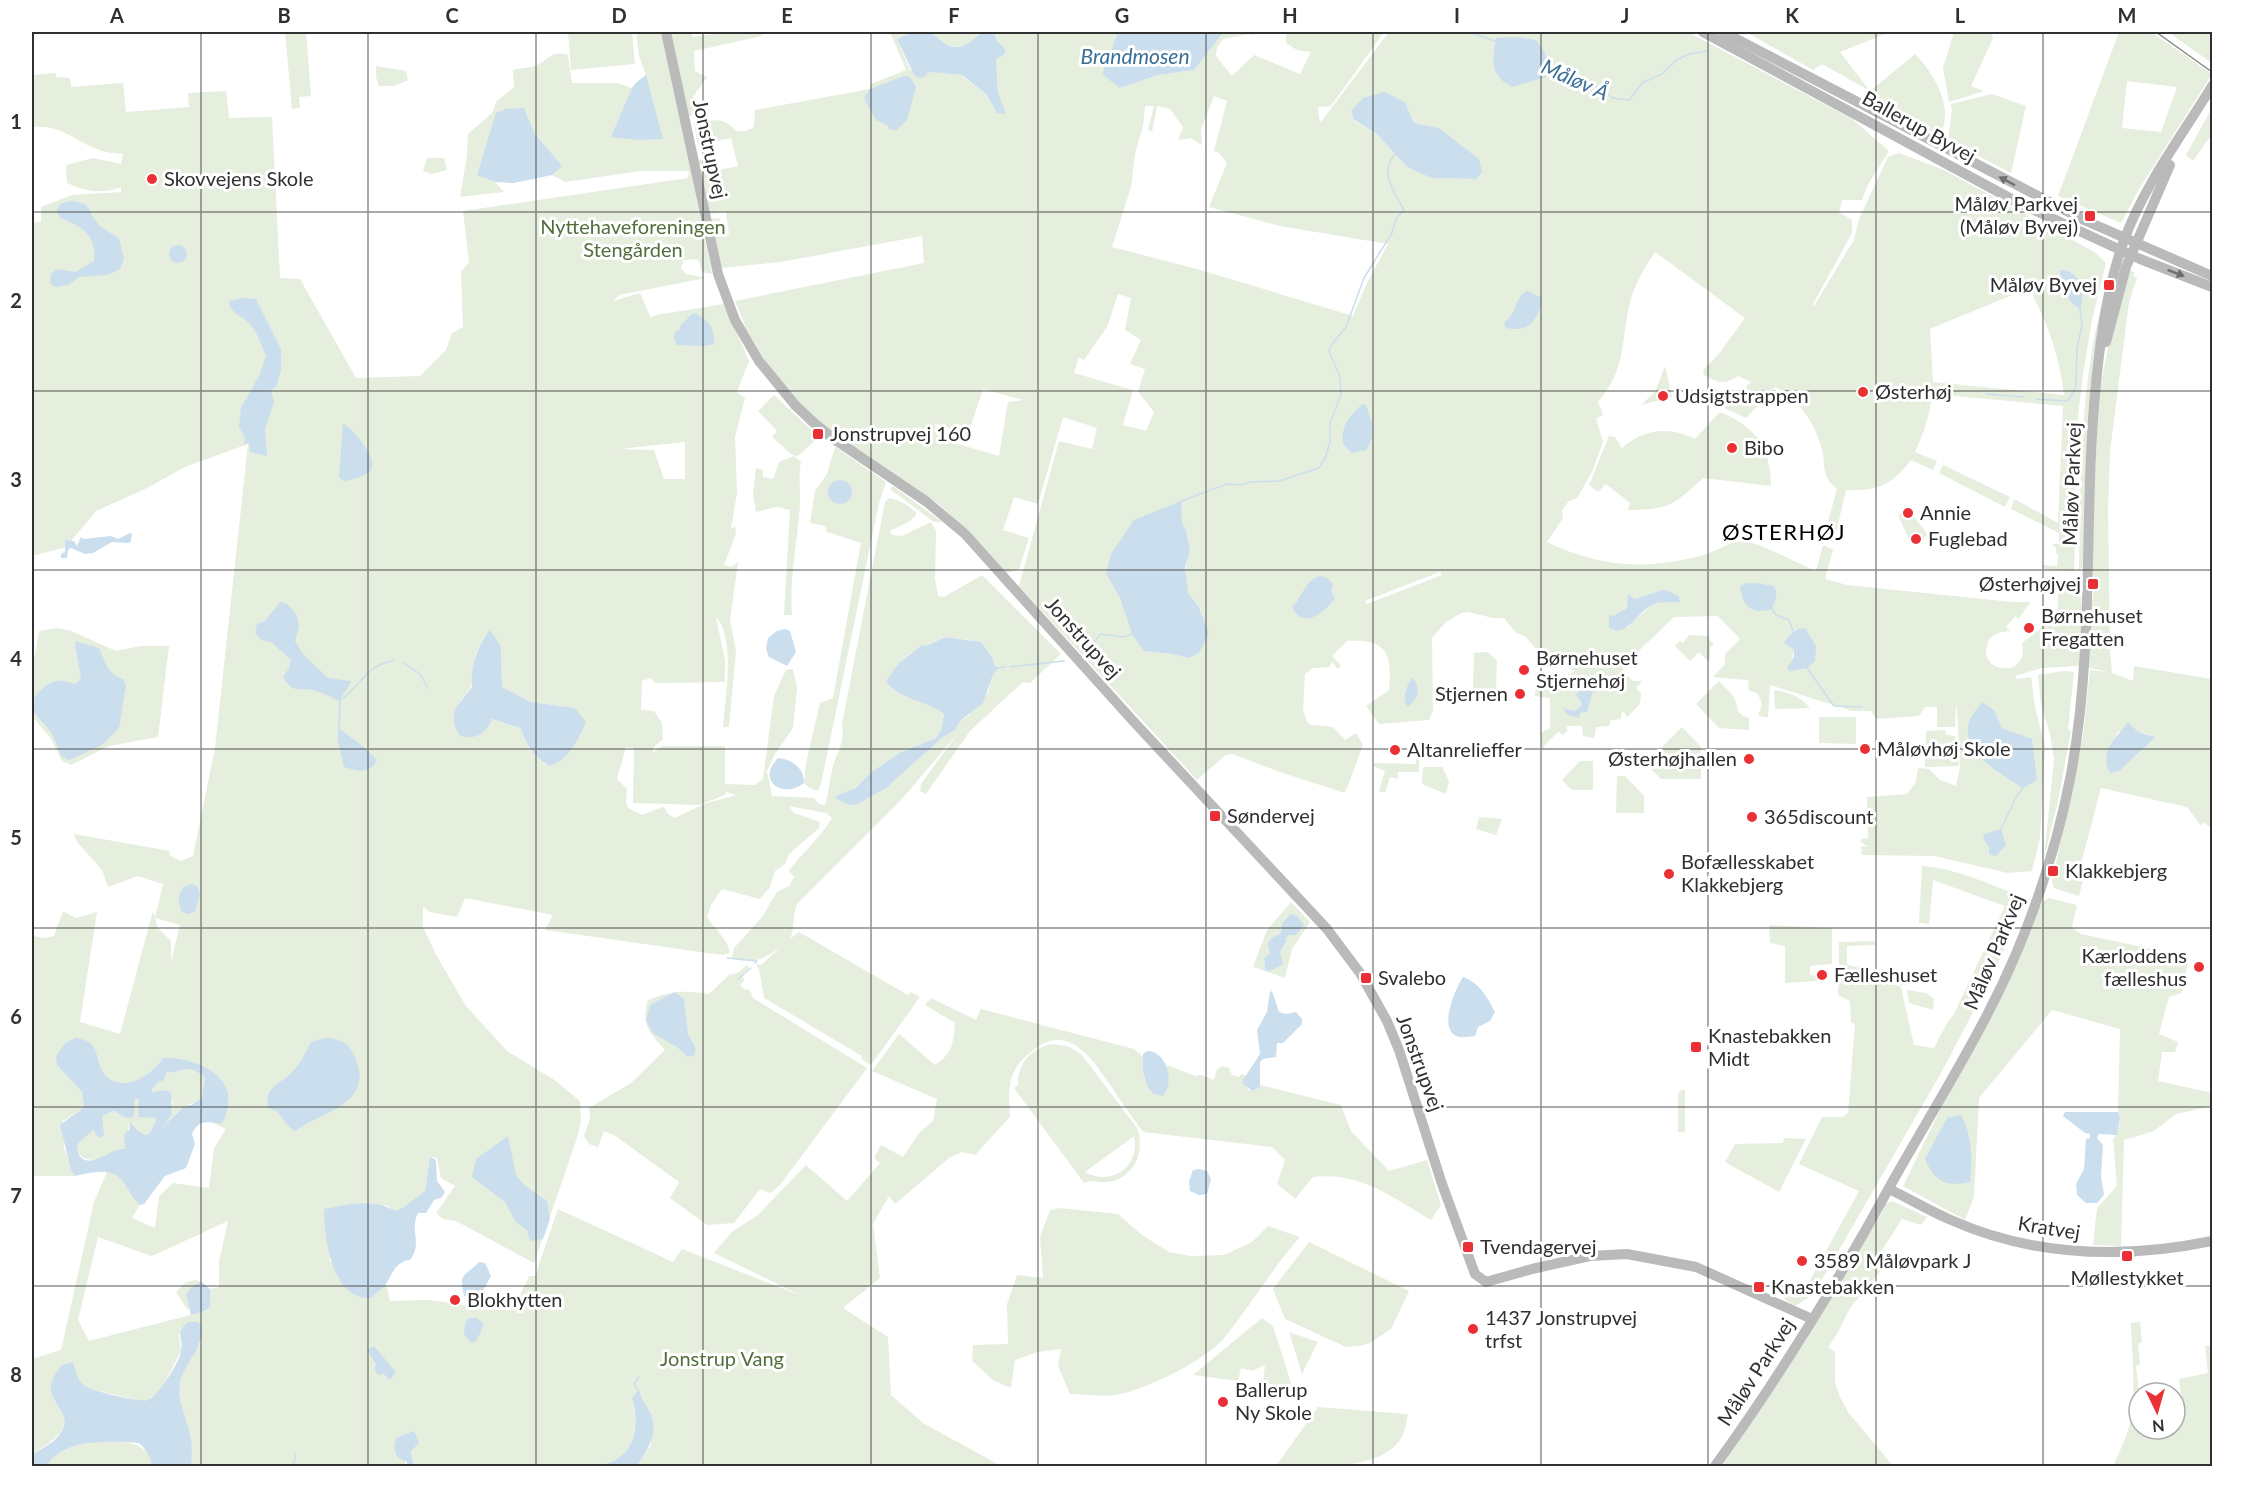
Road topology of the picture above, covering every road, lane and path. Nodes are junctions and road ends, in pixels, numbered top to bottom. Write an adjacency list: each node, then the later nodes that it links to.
1 (666, 32): 12 (street, Jonstrupvej)
2 (1702, 32): 7 (street, Ballerup Byvej)
3 (1723, 32): 6 (street, Ballerup Byvej, one-way to 3)
4 (2212, 87): 5 (street)
5 (2191, 120): 6 (street); 6 (street)
6 (2130, 241): 7 (street, Måløv Parkvej); 8 (street)
7 (2126, 253): 9 (street, one-way to 9); 10 (street, Måløv Parkvej)
8 (2212, 276)
9 (2212, 287)
10 (1889, 1189): 11 (street, Kratvej); 12 (street, Måløv Parkvej)
11 (2212, 1241)
12 (1811, 1322): 13 (street, Måløv Parkvej)
13 (1715, 1467)

